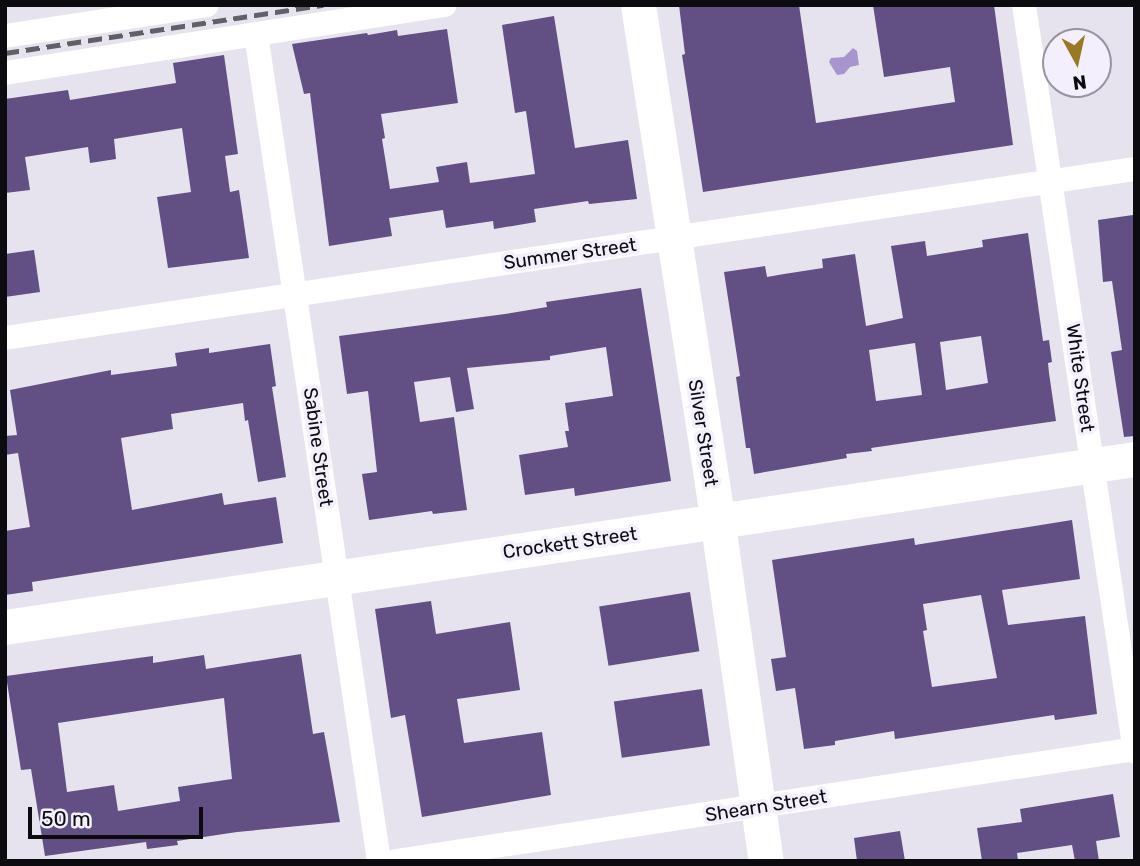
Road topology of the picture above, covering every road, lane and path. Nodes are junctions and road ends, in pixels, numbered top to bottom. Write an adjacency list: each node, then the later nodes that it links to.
1 (207, 5): 6 (street)
2 (445, 5): 5 (street)
3 (638, 5): 10 (main road, Silver Street)
4 (1024, 5): 9 (street, White Street)
5 (256, 34): 7 (street); 11 (street, Sabine Street)
6 (5, 36)
7 (5, 73)
8 (1135, 169): 9 (street, Summer Street)
9 (1050, 182): 10 (street, Summer Street); 14 (street, White Street)
10 (673, 238): 11 (street, Summer Street); 15 (main road, Silver Street)
11 (295, 295): 12 (street, Summer Street); 16 (street, Sabine Street)
12 (5, 338)
13 (1135, 459): 14 (main road, Crockett Street)
14 (1092, 465): 15 (main road, Crockett Street); 18 (street, White Street)
15 (715, 521): 16 (main road, Crockett Street); 19 (main road, Silver Street)
16 (337, 578): 17 (main road, Crockett Street); 20 (street, Sabine Street)
17 (5, 627)
18 (1135, 750): 19 (street, Shearn Street)
19 (758, 807): 21 (street, Shearn Street); 22 (main road, Silver Street)
20 (379, 861)
21 (396, 861)
22 (766, 861)

